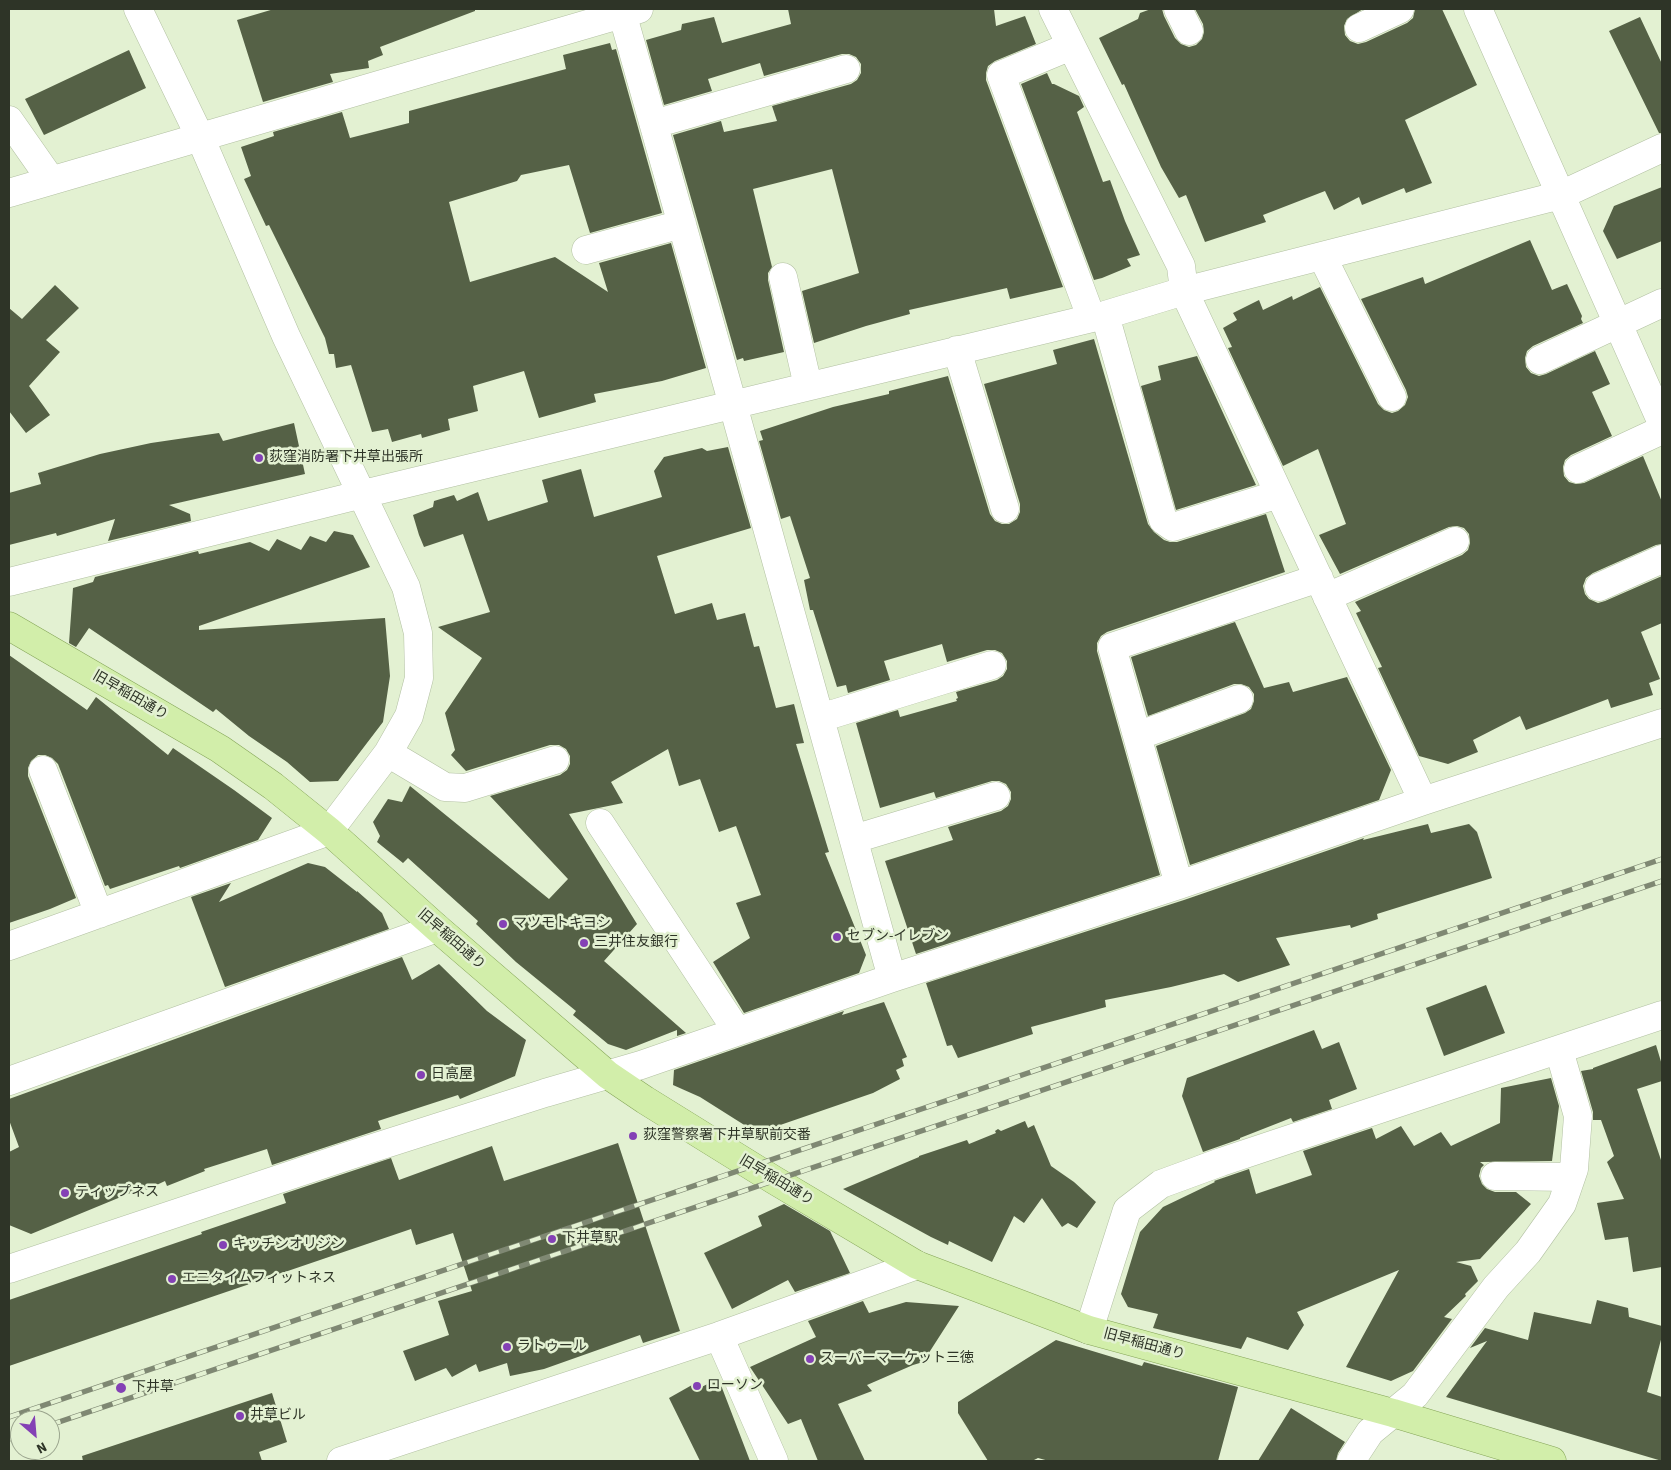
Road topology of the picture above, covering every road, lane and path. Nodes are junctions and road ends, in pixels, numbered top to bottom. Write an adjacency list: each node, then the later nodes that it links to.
1 (138, 9): 11 (street)
2 (1053, 9): 7 (street)
3 (1400, 9): 6 (street)
4 (1478, 9): 15 (street)
5 (627, 10): 10 (street); 11 (street)
6 (1359, 28)
7 (1071, 46): 20 (street); 22 (street)
8 (846, 69): 10 (street)
9 (9, 120): 13 (street)
10 (654, 124): 16 (street)
11 (200, 138): 13 (street); 32 (street)
12 (1662, 148): 15 (street)
13 (51, 180): 14 (street)
14 (9, 193)
15 (1561, 195): 18 (street); 23 (street)
16 (682, 224): 17 (street); 28 (street)
17 (586, 250)
18 (1322, 256): 20 (street); 27 (street)
19 (783, 277): 26 (street)
20 (1184, 291): 22 (street); 33 (street)
21 (1662, 303): 23 (street)
22 (1098, 316): 24 (street); 33 (street)
23 (1618, 323): 25 (street); 29 (street)
24 (957, 350): 26 (street); 34 (street)
25 (1540, 360)
26 (808, 386): 28 (street)
27 (1392, 398)
28 (733, 405): 32 (street); 43 (street)
29 (1662, 424)
30 (1662, 430): 31 (street)
31 (1578, 469)
32 (363, 494): 37 (street); 46 (street)
33 (1279, 494): 39 (street)
34 (1005, 509)
35 (1455, 541): 39 (street)
36 (1662, 559): 38 (street)
37 (9, 582)
38 (1598, 586)
39 (1323, 588): 45 (street); 50 (street)
40 (9, 626): 52 (main road, 旧早稲田通り)
41 (992, 665): 43 (street)
42 (1239, 699): 45 (street)
43 (820, 718): 53 (street)
44 (1662, 723): 50 (street)
45 (1137, 736): 54 (street)
46 (388, 753): 47 (street); 52 (street)
47 (555, 760)
48 (43, 770): 55 (street)
49 (996, 796): 53 (street)
50 (1423, 801): 54 (street)
51 (600, 823): 60 (street)
52 (329, 831): 55 (street); 56 (main road, 旧早稲田通り)
53 (854, 838): 58 (street)
54 (1178, 885): 58 (street)
55 (99, 914): 57 (street)
56 (437, 928): 62 (main road, 旧早稲田通り); 63 (street)
57 (9, 946)
58 (892, 978): 60 (street)
59 (1662, 1015): 61 (street)
60 (737, 1031): 62 (street)
61 (1559, 1050): 65 (street); 68 (street)
62 (608, 1075): 66 (main road, 旧早稲田通り); 67 (street)
63 (9, 1081)
64 (1495, 1176): 65 (street)
65 (1571, 1177): 70 (street)
66 (917, 1264): 68 (main road, 旧早稲田通り); 69 (street)
67 (9, 1269)
68 (1089, 1330): 70 (main road, 旧早稲田通り)
69 (719, 1336): 71 (street); 72 (street)
70 (1393, 1413): 73 (street); 74 (main road, 旧早稲田通り)
71 (341, 1461)
72 (774, 1461)
73 (1351, 1461)
74 (1552, 1461)

